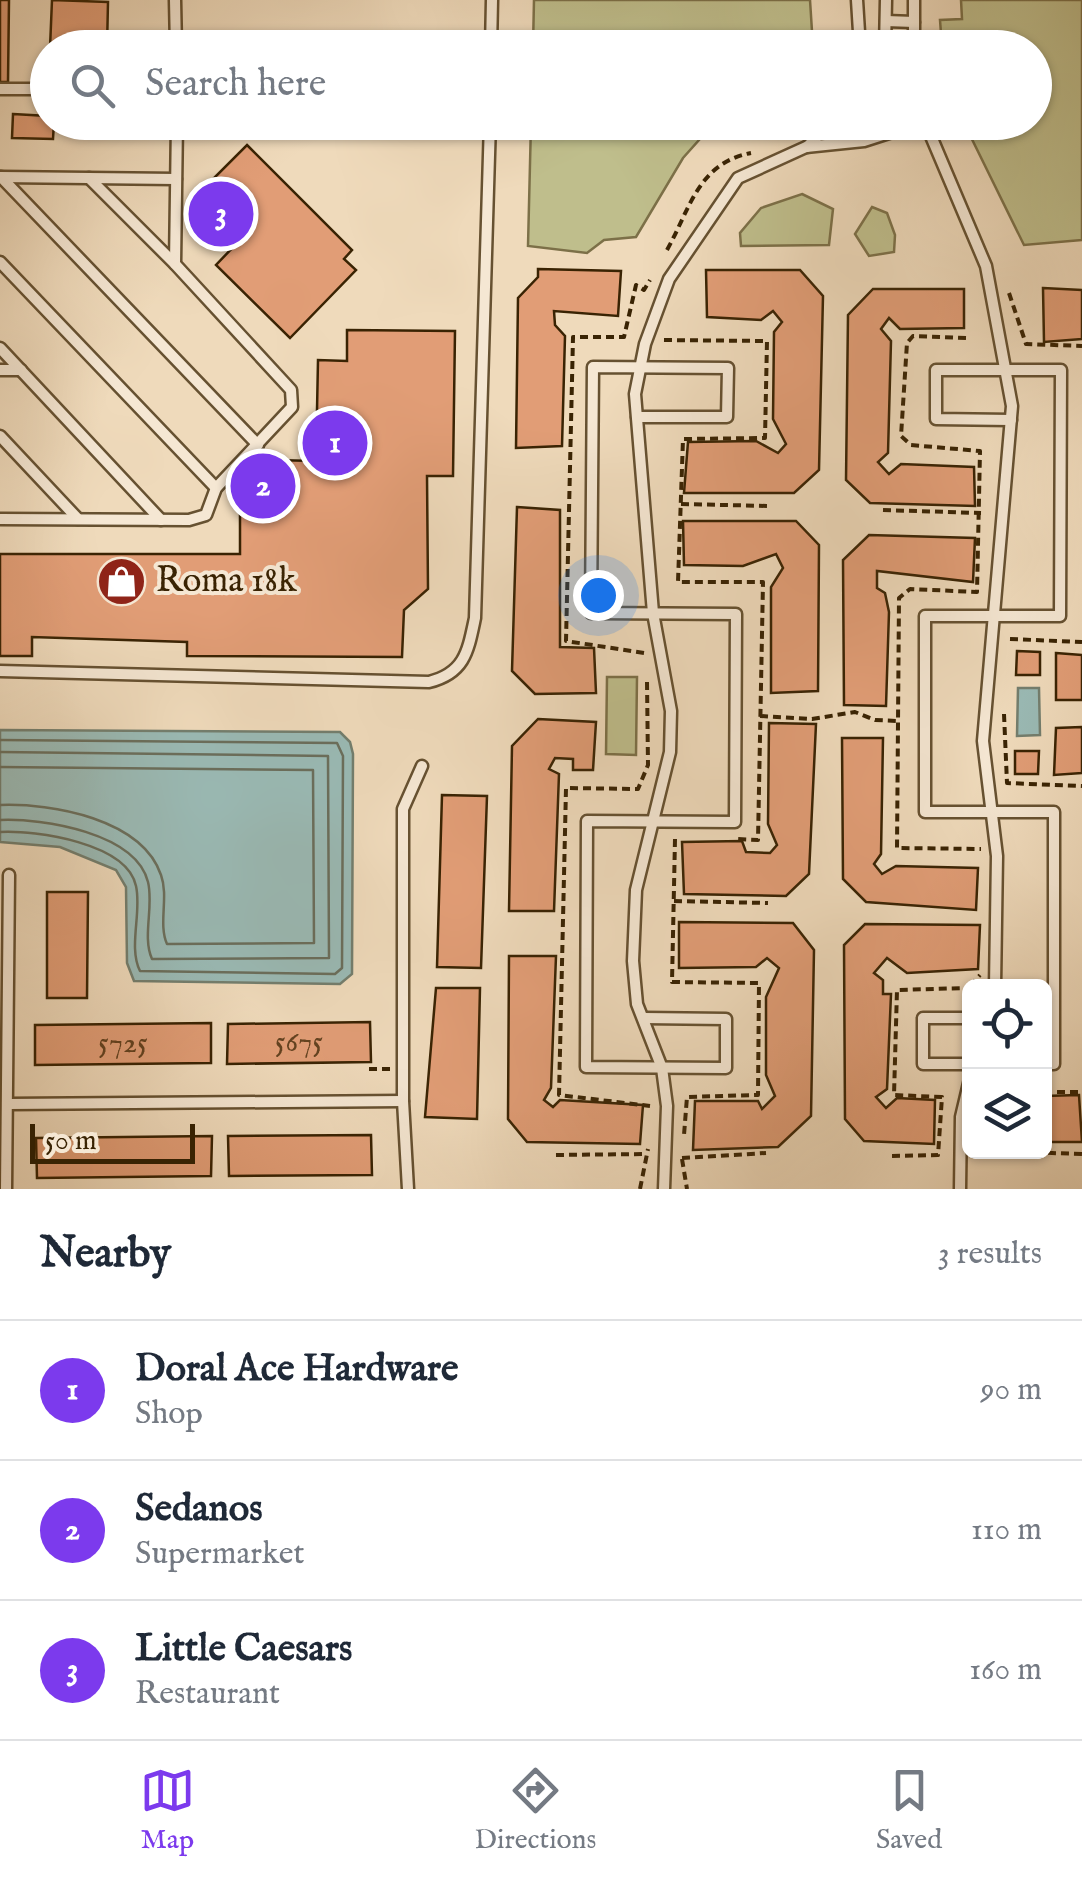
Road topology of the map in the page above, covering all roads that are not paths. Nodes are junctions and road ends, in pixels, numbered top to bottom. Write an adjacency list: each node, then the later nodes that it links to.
1 (176, 0): 8 (lane)
2 (492, 0): 9 (lane)
3 (857, 0): 10 (lane)
4 (886, 0): 6 (lane)
5 (914, 0): 7 (lane)
6 (886, 21): 7 (lane); 11 (lane)
7 (914, 22): 12 (lane)
8 (176, 30)
9 (491, 30)
10 (859, 30)
11 (886, 30)
12 (914, 30)
13 (0, 89): 14 (lane)
14 (30, 89)
15 (176, 140): 23 (lane)
16 (489, 140): 41 (lane)
17 (814, 140): 20 (lane)
18 (864, 140): 20 (lane)
19 (932, 140): 30 (lane)
20 (806, 148): 27 (lane)
21 (0, 177): 22 (lane); 34 (lane)
22 (89, 178): 23 (lane); 25 (lane)
23 (176, 179): 25 (lane)
24 (0, 262): 35 (lane)
25 (175, 264): 34 (lane)
26 (0, 348): 29 (lane)
27 (641, 367): 31 (lane); 31 (lane); 39 (lane)
28 (0, 370): 29 (lane)
29 (21, 370): 38 (lane)
30 (1007, 370): 32 (lane); 32 (lane); 40 (lane)
31 (637, 417): 39 (lane)
32 (1012, 420): 40 (lane)
33 (0, 436): 37 (lane)
34 (258, 445): 35 (lane)
35 (216, 488): 38 (lane)
36 (0, 518): 37 (lane)
37 (78, 518): 38 (lane)
38 (161, 520)
39 (653, 613): 44 (lane); 44 (lane)
40 (994, 616): 43 (lane); 43 (lane)
41 (0, 671)
42 (422, 766): 52 (lane)
43 (991, 812): 46 (lane); 50 (lane)
44 (651, 822): 47 (lane); 51 (lane)
45 (9, 875): 53 (lane)
46 (996, 979)
47 (644, 1018): 51 (lane); 51 (lane)
48 (962, 1018): 49 (lane)
49 (962, 1064)
50 (1052, 1064)
51 (662, 1068): 57 (lane)
52 (403, 1101): 53 (lane); 56 (lane)
53 (9, 1104): 55 (lane)
54 (962, 1112): 58 (lane)
55 (6, 1189)
56 (408, 1189)
57 (664, 1189)
58 (960, 1189)

